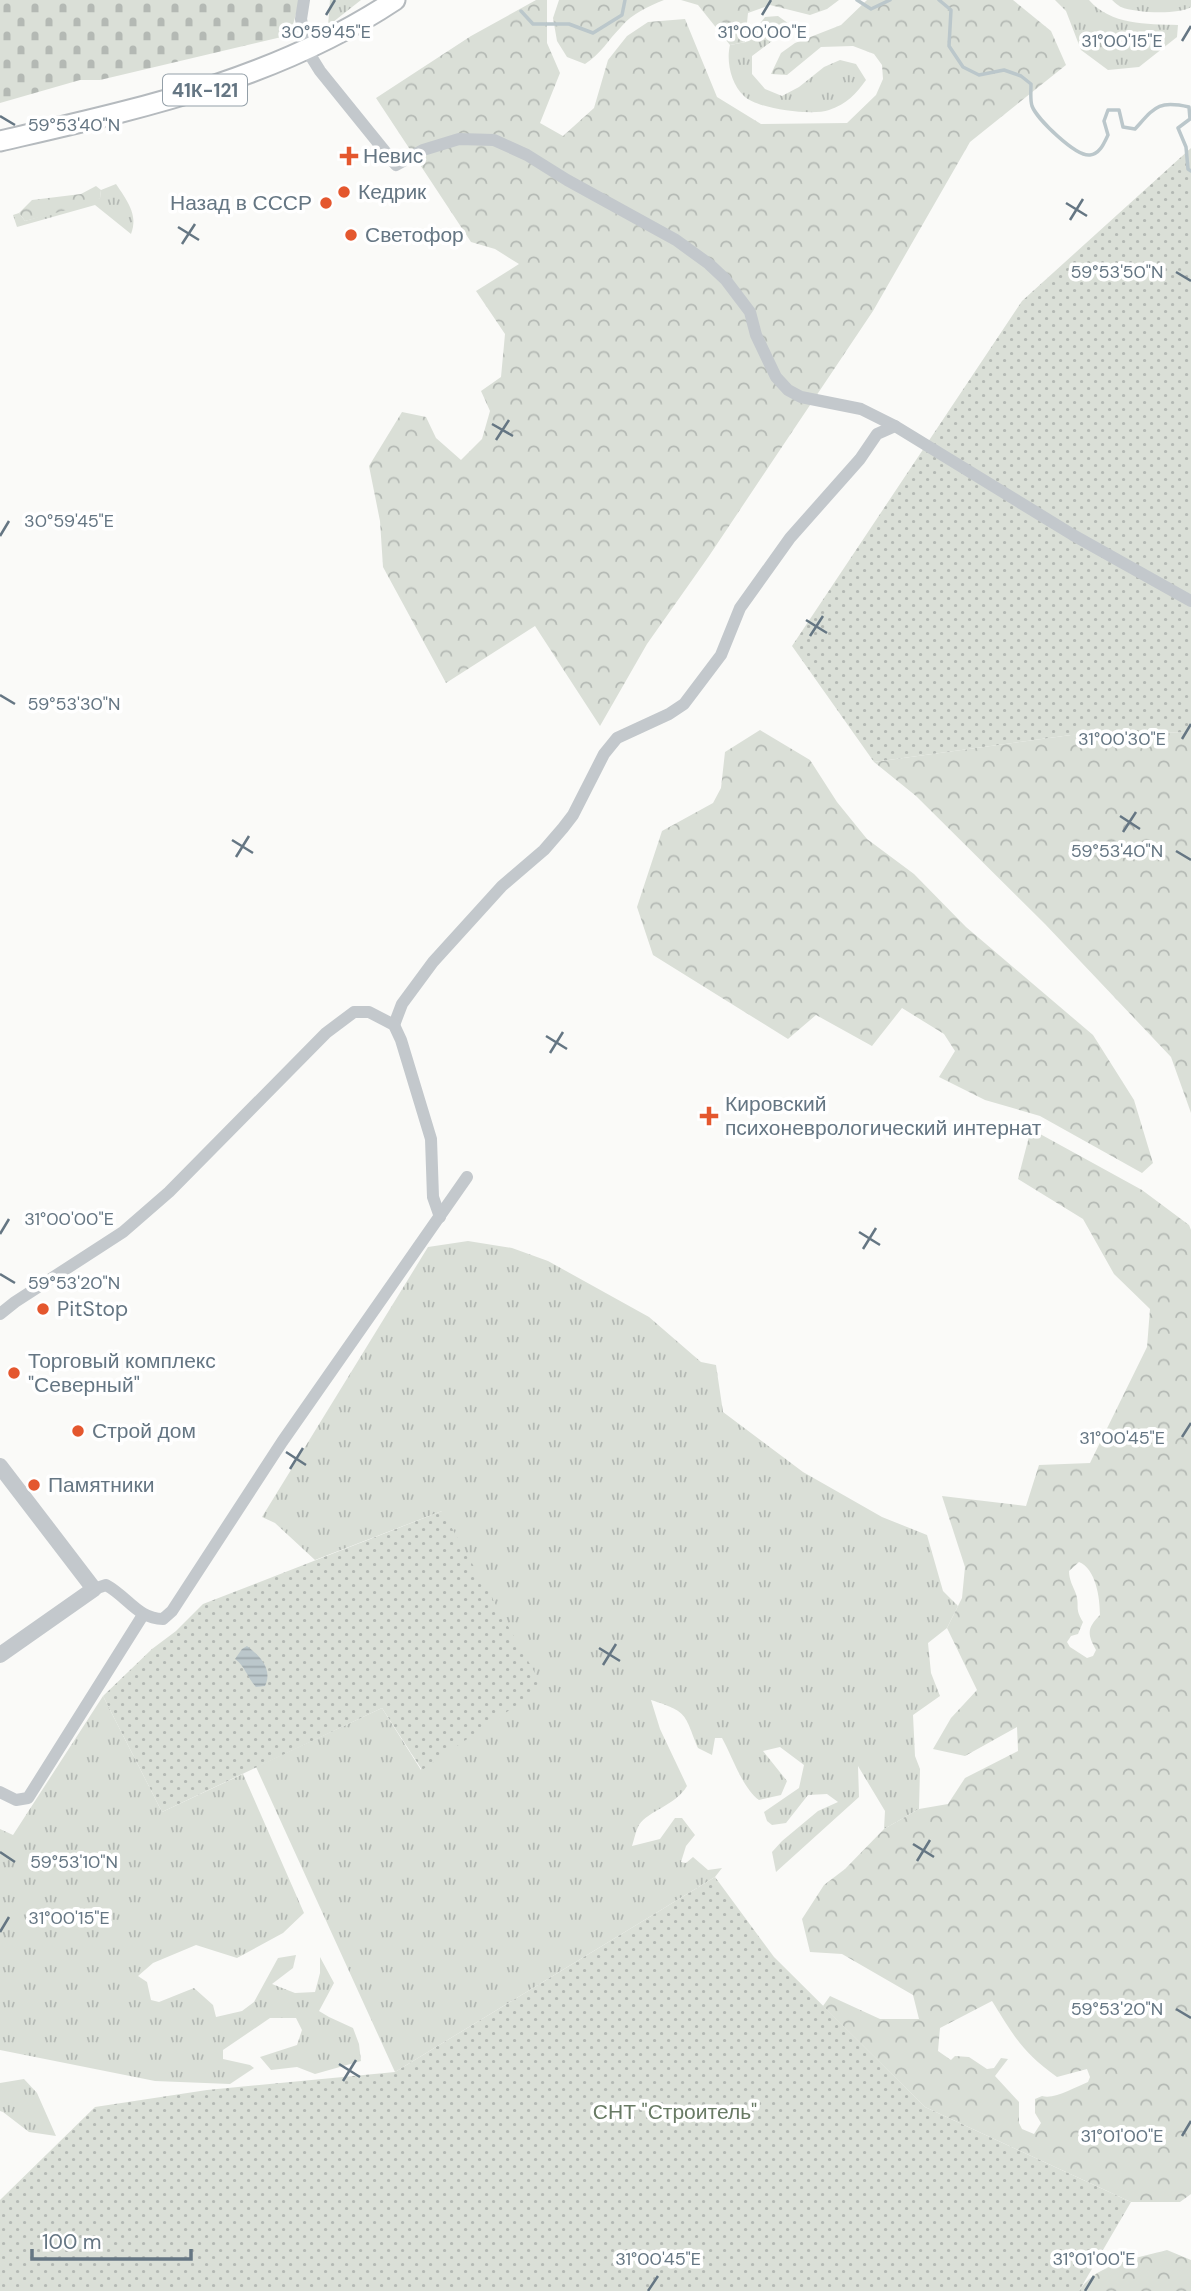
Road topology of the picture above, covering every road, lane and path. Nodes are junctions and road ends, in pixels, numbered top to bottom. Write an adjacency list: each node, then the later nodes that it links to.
1 (304, 0): 3 (street)
2 (395, 0): 3 (main road, 41К-121)
3 (307, 50): 4 (main road, 41К-121); 5 (street)
4 (0, 141)
5 (895, 426): 6 (street); 7 (street)
6 (1191, 601)
7 (394, 1025): 9 (street); 10 (street)
8 (467, 1177): 9 (street)
9 (440, 1217): 13 (street)
10 (0, 1314)
11 (0, 1466): 12 (street)
12 (94, 1589): 13 (street); 14 (street)
13 (143, 1615): 15 (street)
14 (0, 1655)
15 (0, 1792)

